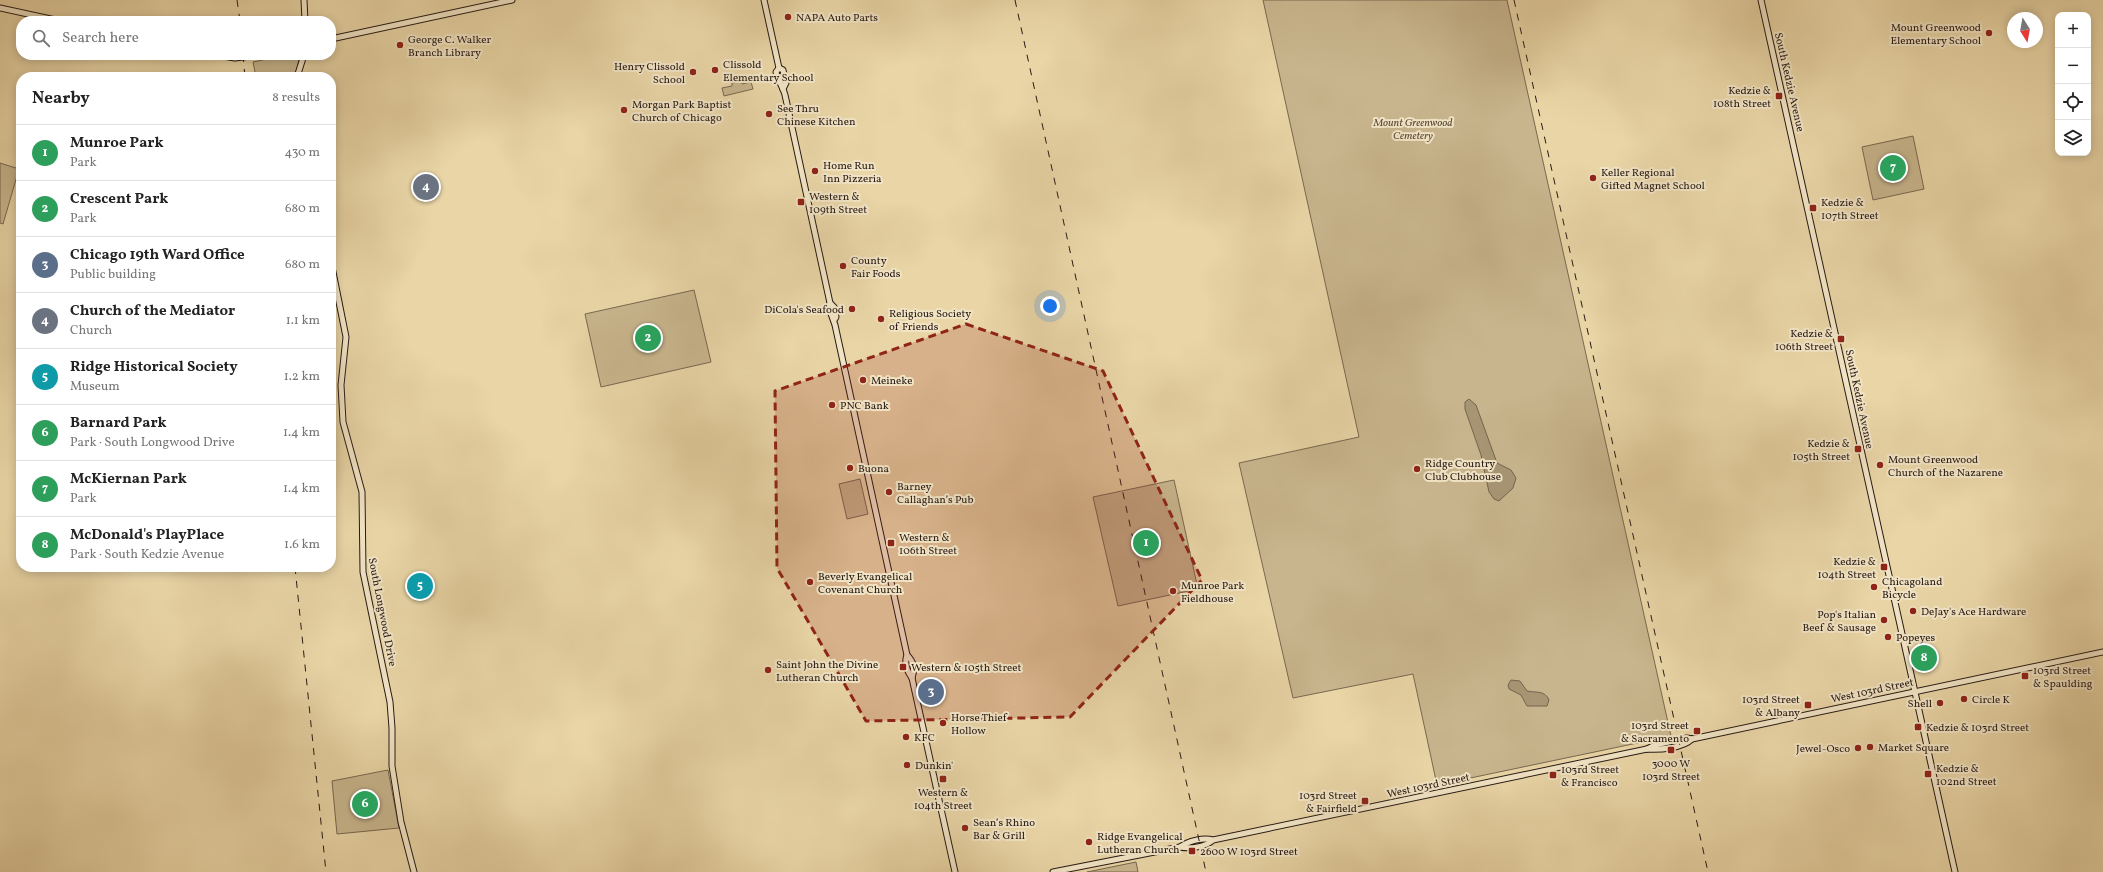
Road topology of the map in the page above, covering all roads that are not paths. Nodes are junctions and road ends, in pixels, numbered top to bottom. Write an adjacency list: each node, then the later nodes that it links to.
1 (304, 0): 7 (main road)
2 (512, 0): 8 (main road)
3 (764, 0): 15 (main road)
4 (1761, 0): 13 (main road, South Kedzie Avenue)
5 (0, 8): 6 (main road)
6 (37, 16)
7 (305, 16)
8 (336, 38)
9 (302, 60): 10 (main road)
10 (299, 72)
11 (336, 287): 14 (main road, South Longwood Drive)
12 (2103, 652): 13 (main road, West 103rd Street)
13 (1914, 691): 16 (main road, West 103rd Street); 17 (main road, South Kedzie Avenue)
14 (414, 872)
15 (954, 872)
16 (1053, 872)
17 (1955, 872)

